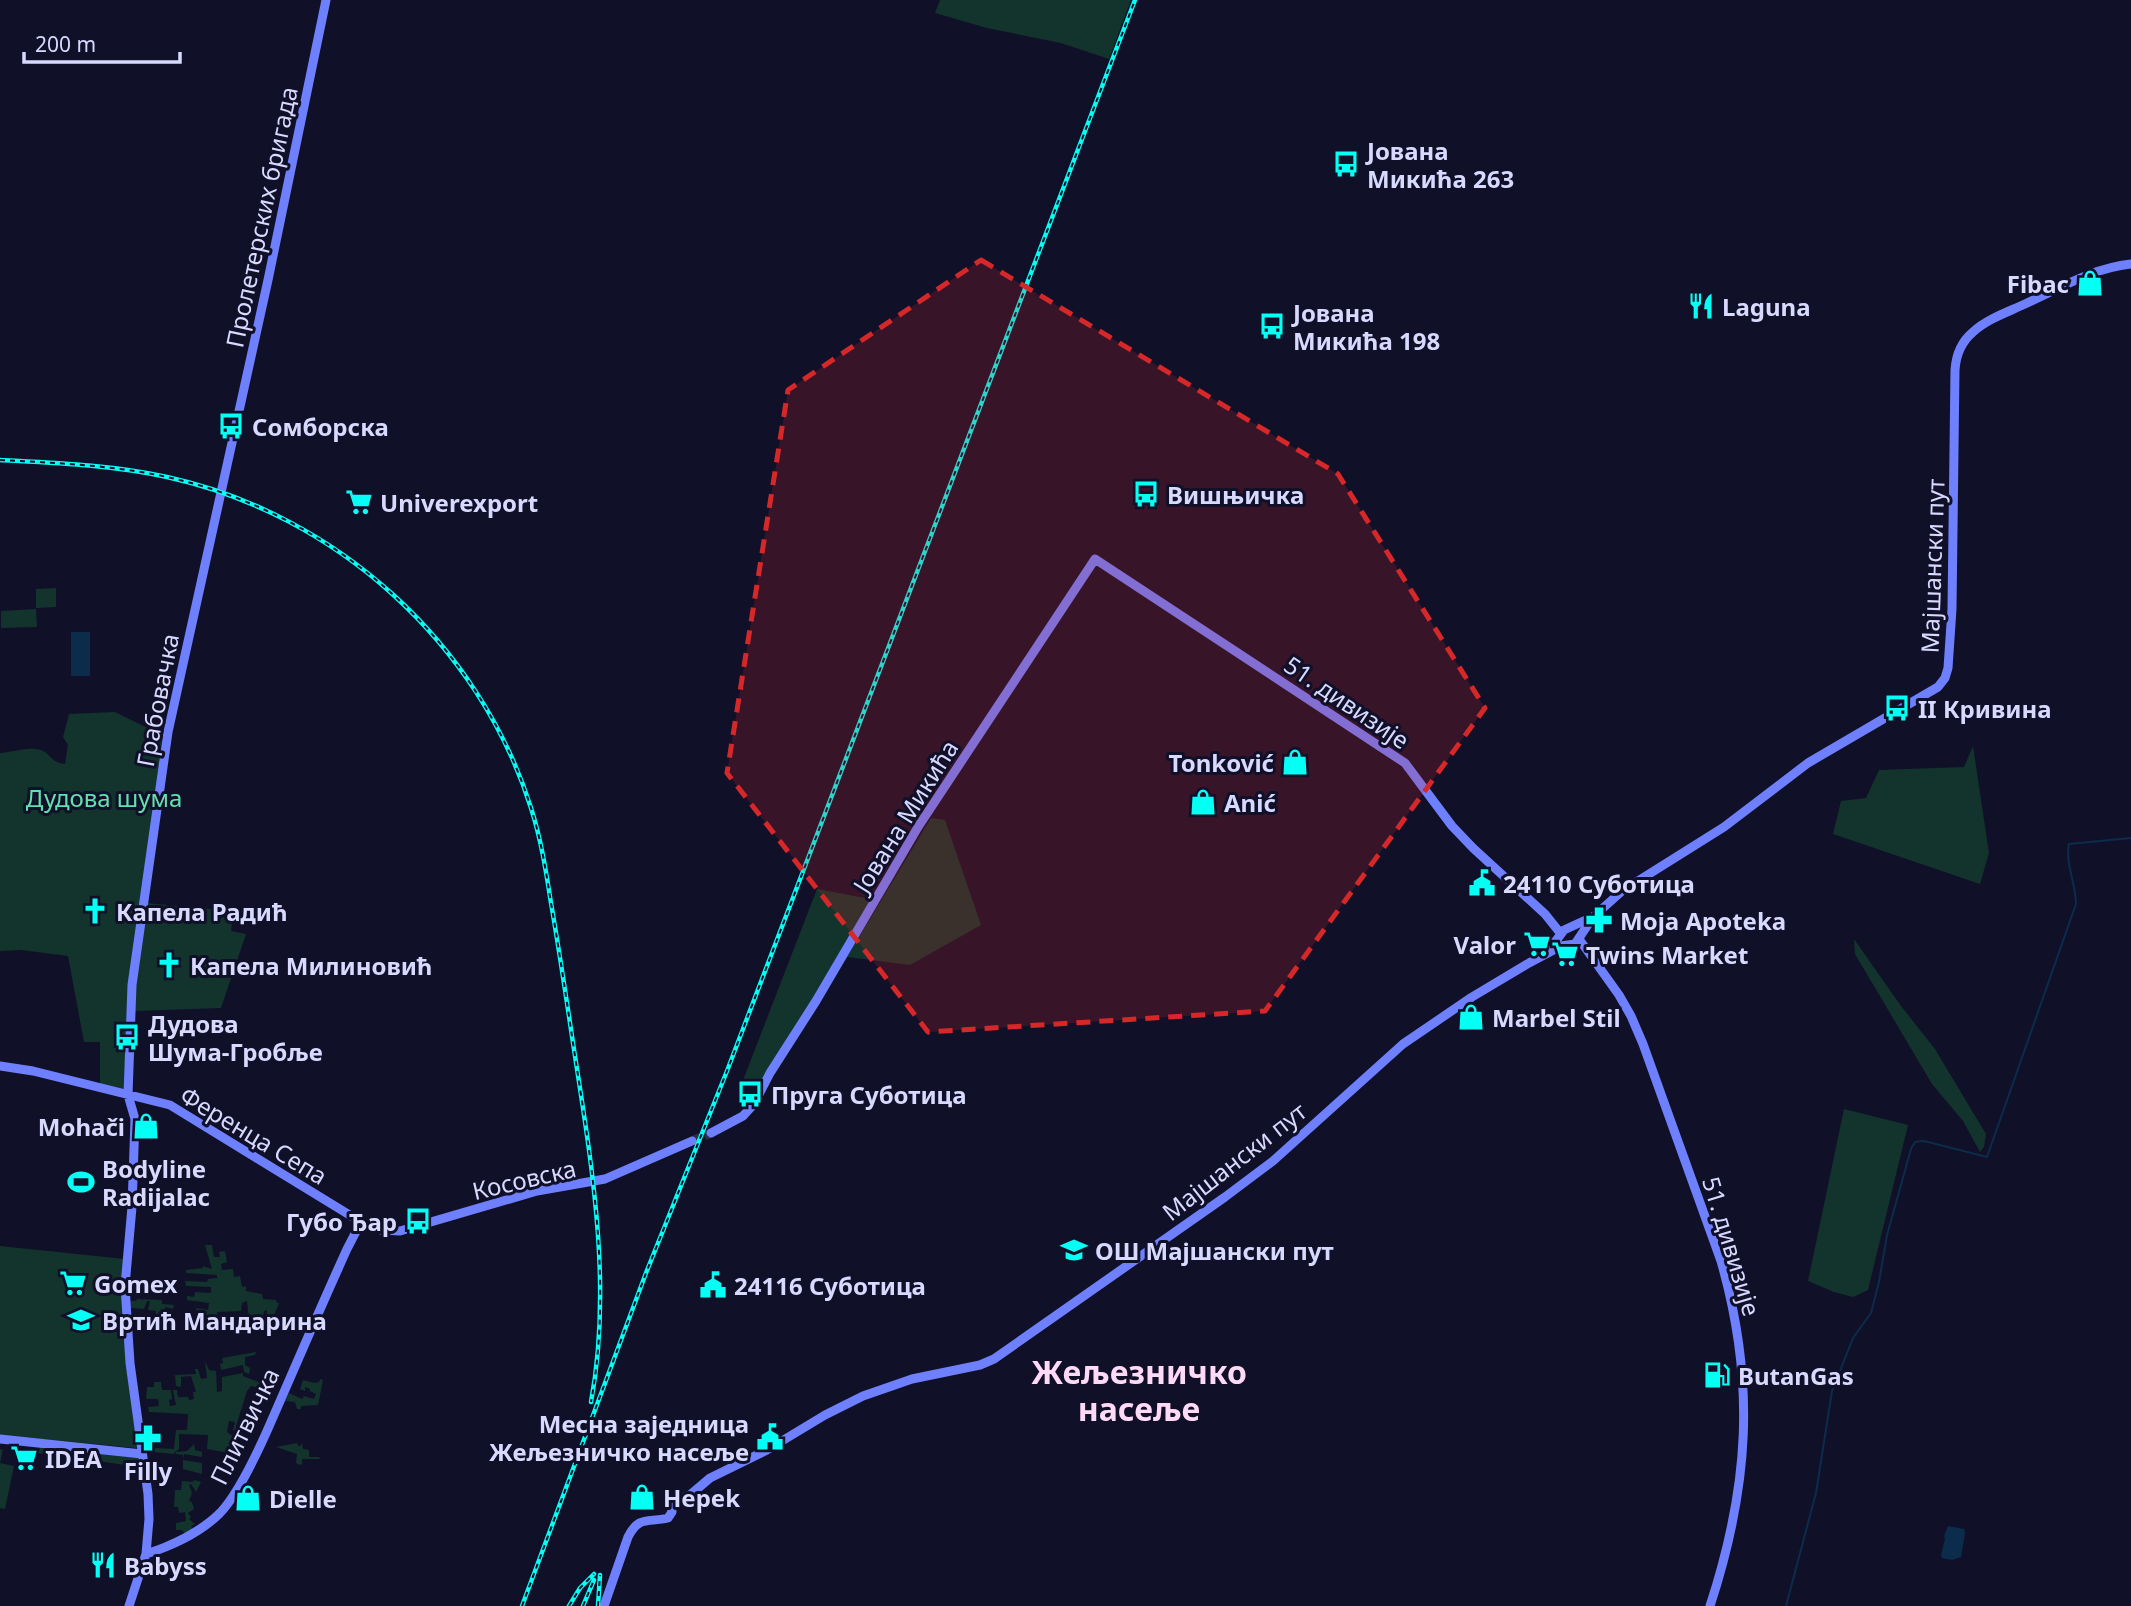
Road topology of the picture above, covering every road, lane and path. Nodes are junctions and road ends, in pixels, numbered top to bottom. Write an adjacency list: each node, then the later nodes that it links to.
1 (326, 0): 3 (street, Пролетерских бригада)
2 (2131, 264): 5 (street, Мајшански пут)
3 (232, 441): 12 (street, Грабовачка)
4 (1095, 559): 6 (street, 51. дивизије); 13 (street, Јована Микића)
5 (1593, 917): 6 (street, Мајшански пут); 7 (street, Мајшански пут)
6 (1566, 931): 7 (street); 8 (street); 9 (street, Мајшански пут)
7 (1579, 938): 8 (street); 10 (street, 51. дивизије)
8 (1568, 945): 9 (street, Мајшански пут); 10 (street, 51. дивизије)
9 (1546, 954): 20 (street, Мајшански пут)
10 (1592, 958): 21 (street, 51. дивизије)
11 (0, 1066): 12 (street, Ференца Сепа)
12 (128, 1095): 15 (street, Ференца Сепа); 17 (street, Грабовачка)
13 (711, 1133)
14 (692, 1142): 15 (street, Косовска)
15 (361, 1222): 18 (street, Плитвичка)
16 (0, 1439): 17 (street)
17 (142, 1454): 18 (street, Грабовачка)
18 (146, 1554): 19 (street, Грабовачка)
19 (129, 1606)
20 (604, 1606)
21 (1710, 1606)

